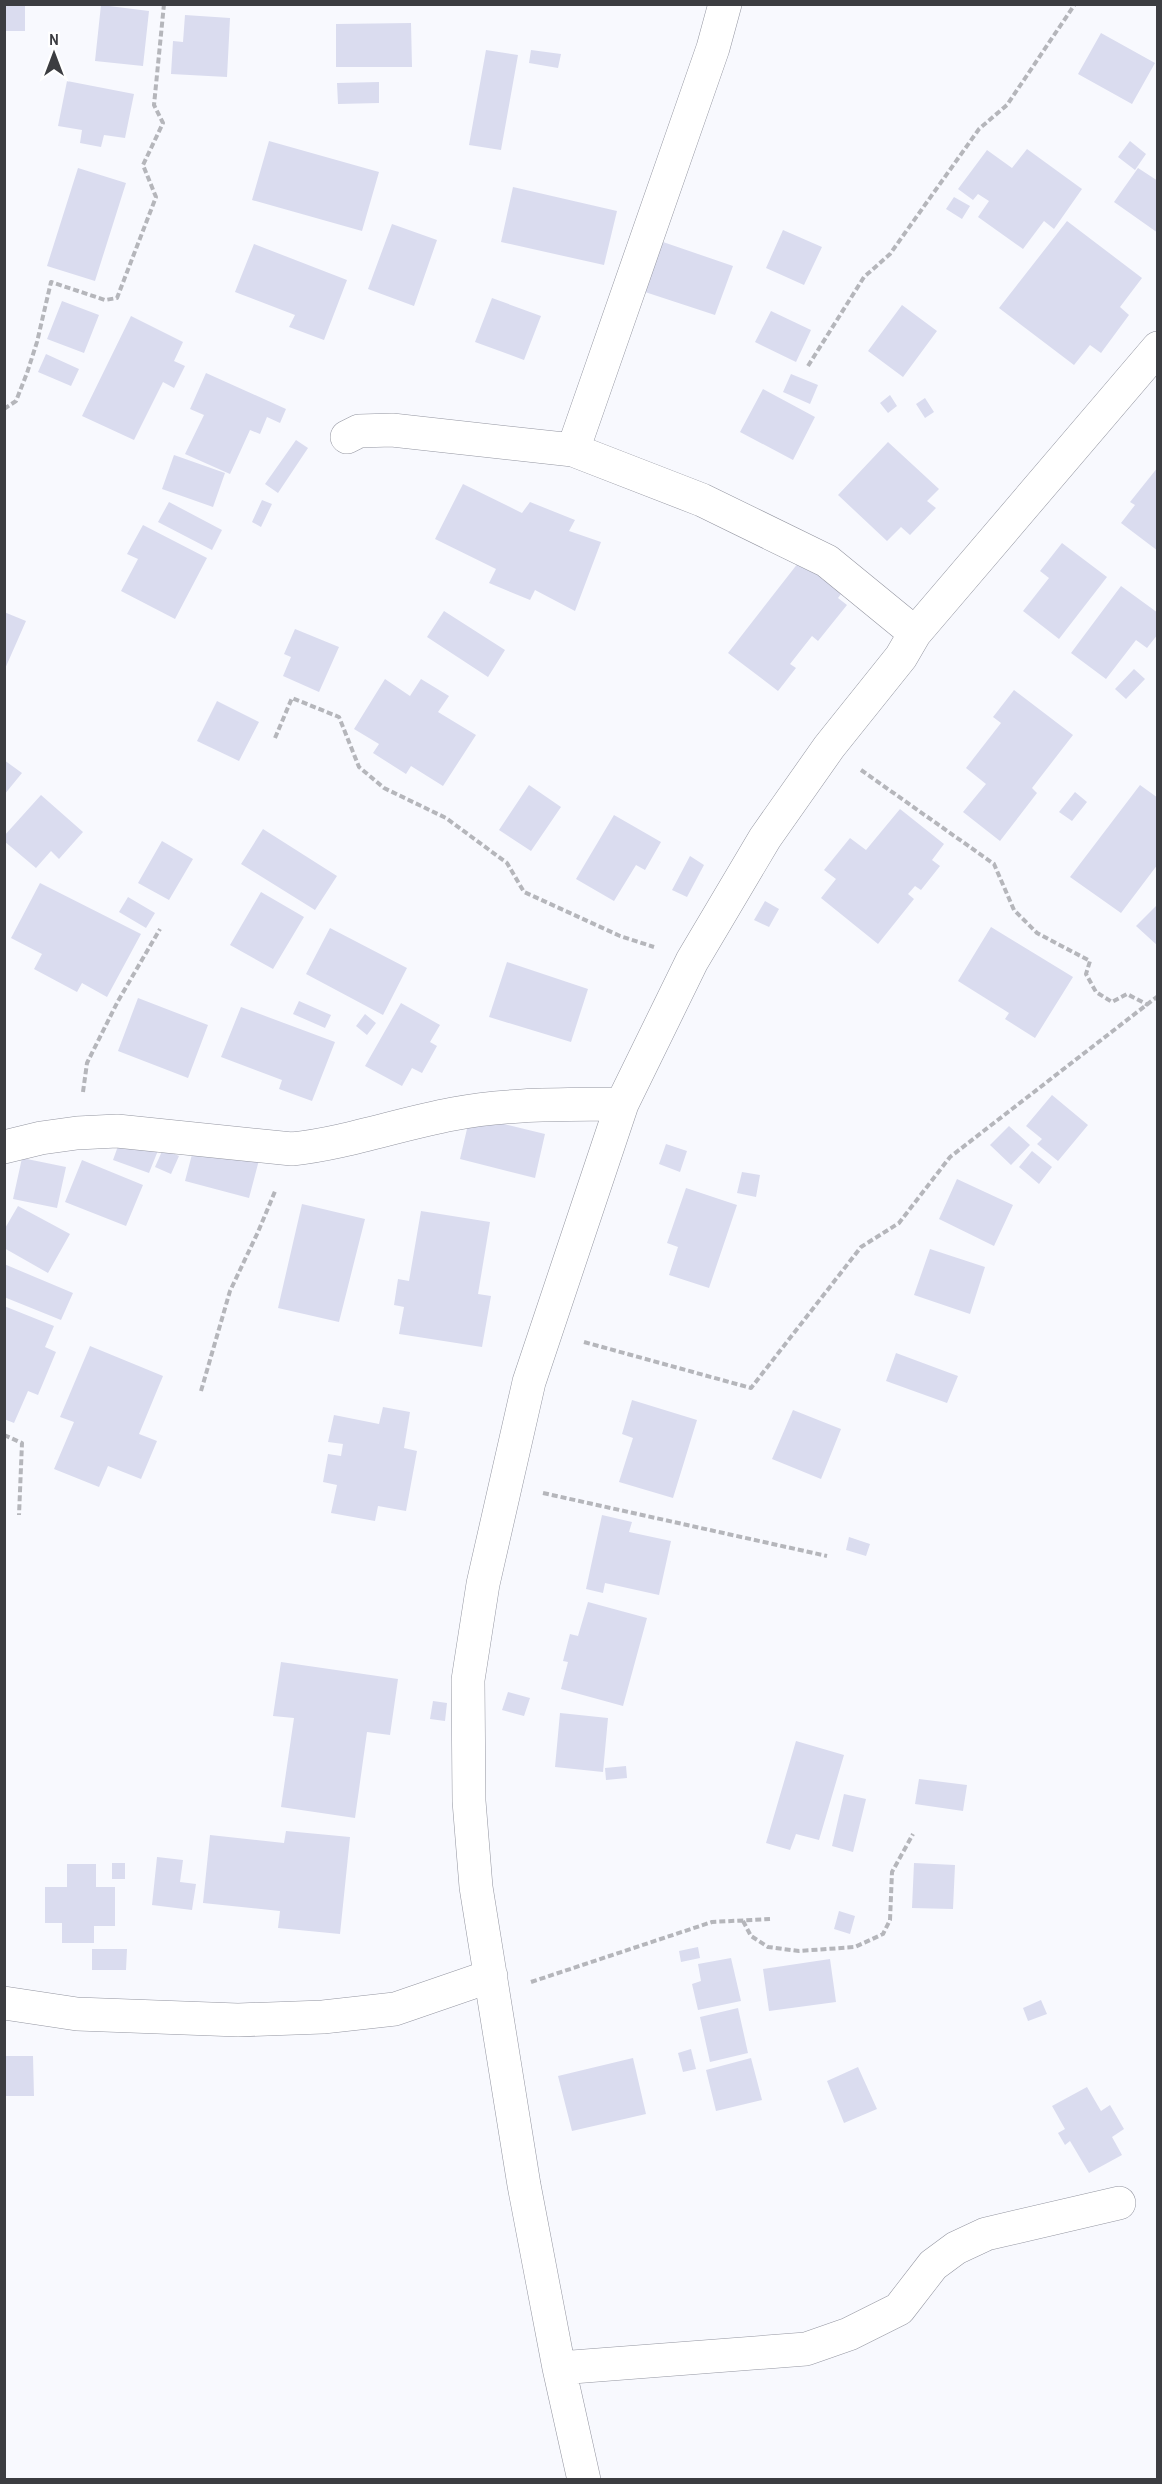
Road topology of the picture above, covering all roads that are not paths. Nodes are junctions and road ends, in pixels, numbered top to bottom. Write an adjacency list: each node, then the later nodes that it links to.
1 (724, 4): 4 (street)
2 (1158, 348): 5 (street)
3 (347, 437): 4 (street)
4 (573, 450): 5 (street)
5 (915, 633): 6 (street)
6 (622, 1104): 7 (street); 8 (street)
7 (4, 1147)
8 (492, 1985): 9 (street); 11 (street)
9 (4, 2004)
10 (1119, 2203): 11 (street)
11 (559, 2368): 12 (street)
12 (584, 2480)

